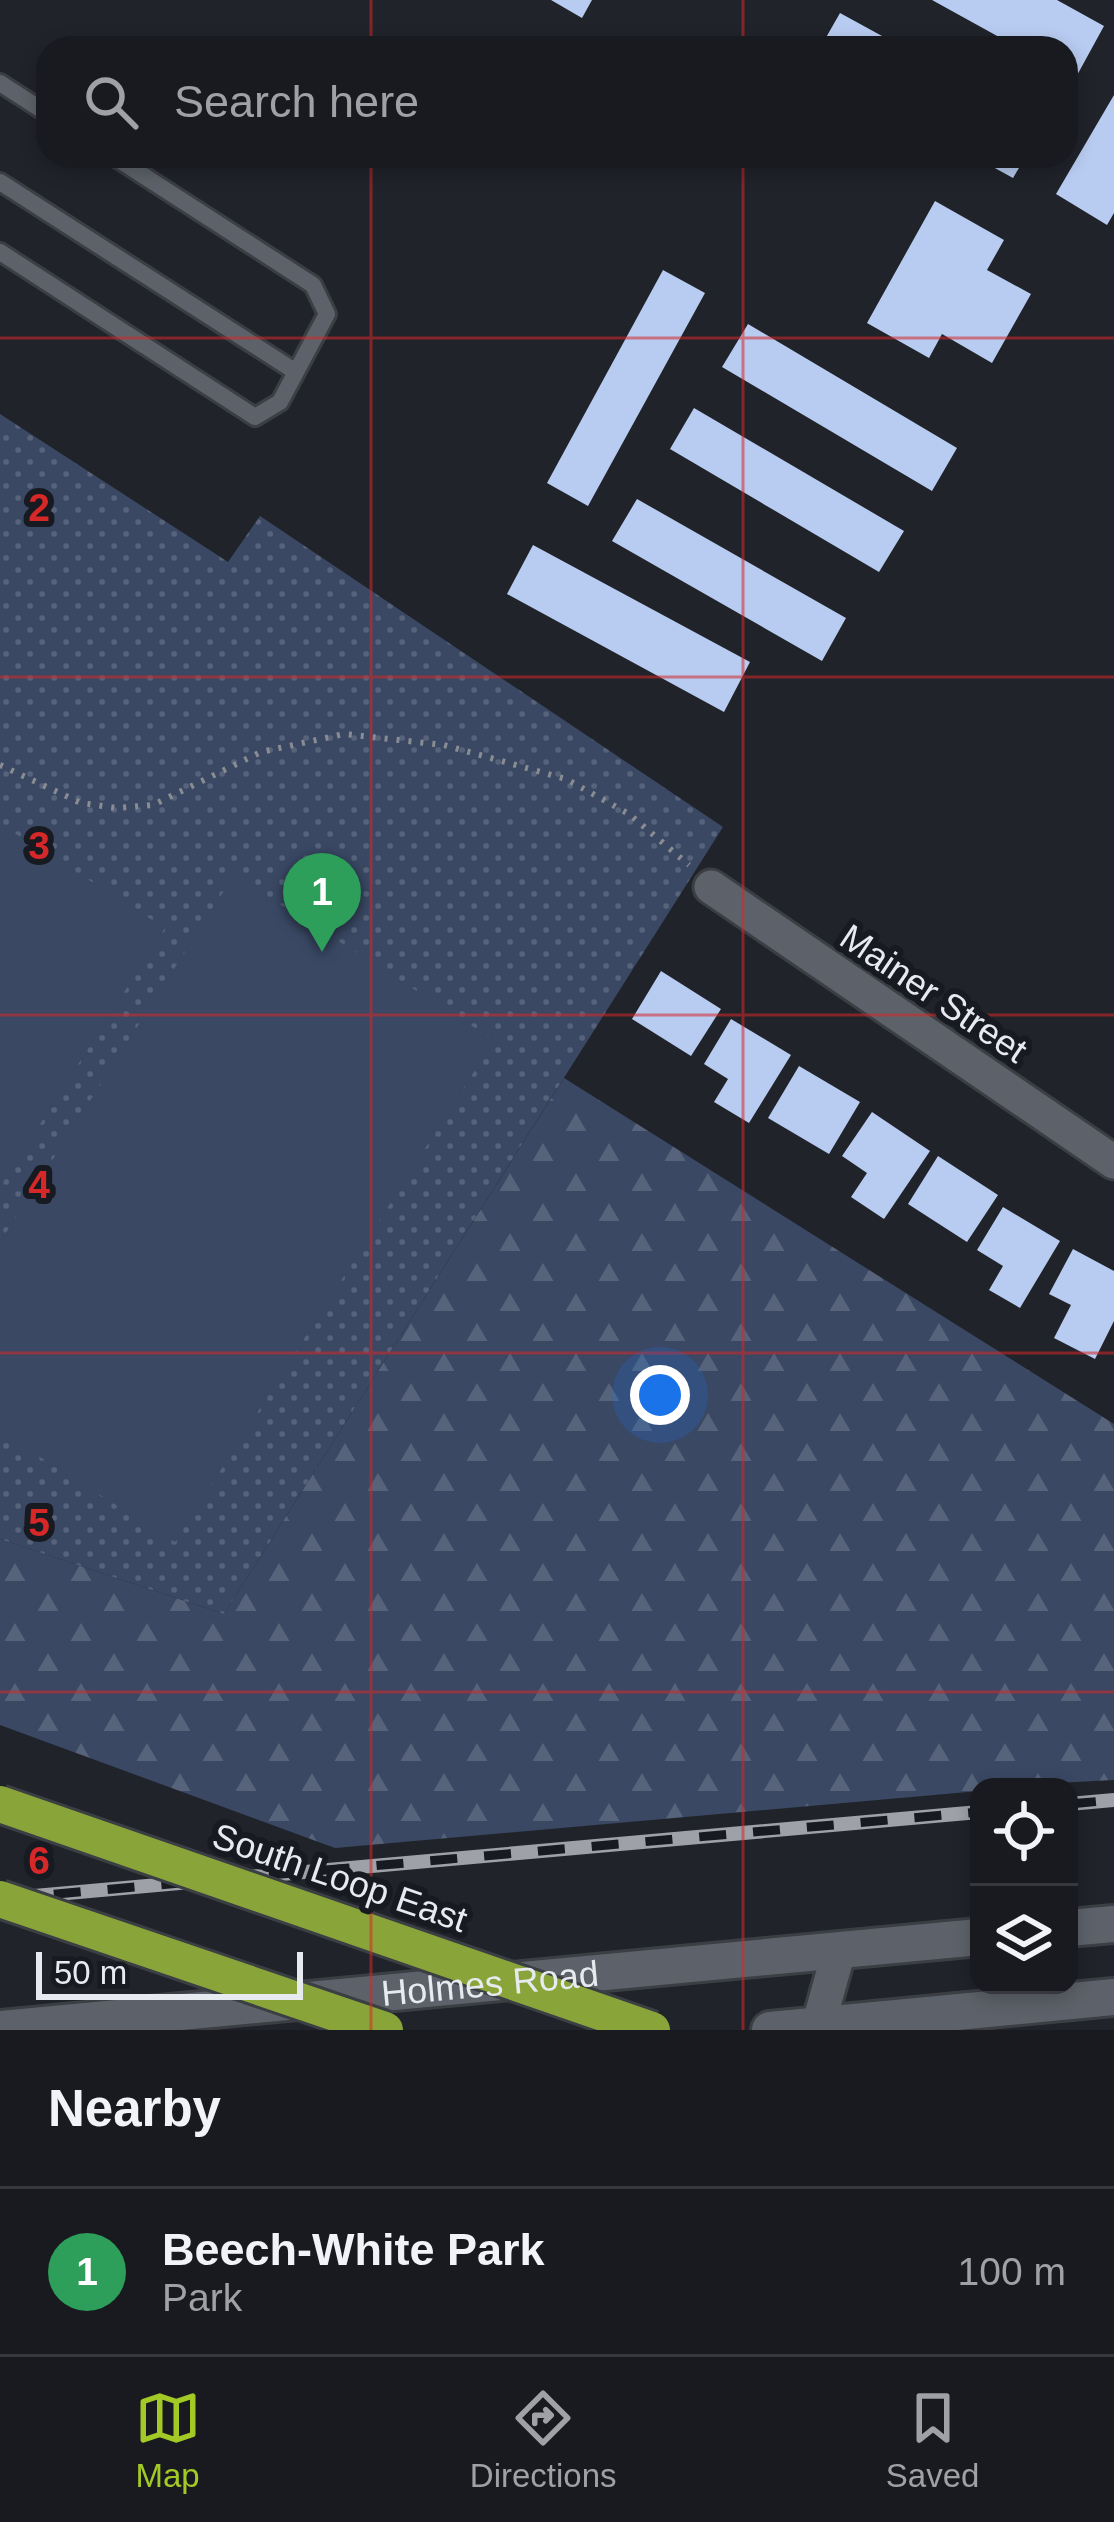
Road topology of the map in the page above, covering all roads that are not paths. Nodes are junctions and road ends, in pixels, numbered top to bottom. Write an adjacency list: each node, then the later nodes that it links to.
1 (0, 82): 2 (lane)
2 (36, 106)
3 (132, 168): 6 (lane)
4 (0, 182): 6 (lane)
5 (0, 252): 6 (lane)
6 (296, 372)
7 (711, 887): 8 (street, Mainer Street)
8 (1114, 1162)
9 (0, 1804): 19 (highway, South Loop East, bridge)
10 (0, 1899): 18 (highway, bridge)
11 (1114, 1924): 12 (main road)
12 (1078, 1927)
13 (970, 1938): 14 (main road, Holmes Road)
14 (839, 1951): 16 (street); 17 (main road, Holmes Road)
15 (1114, 1997): 16 (main road)
16 (817, 2028): 20 (main road)
17 (0, 2030)
18 (385, 2030)
19 (652, 2030)
20 (770, 2030)

